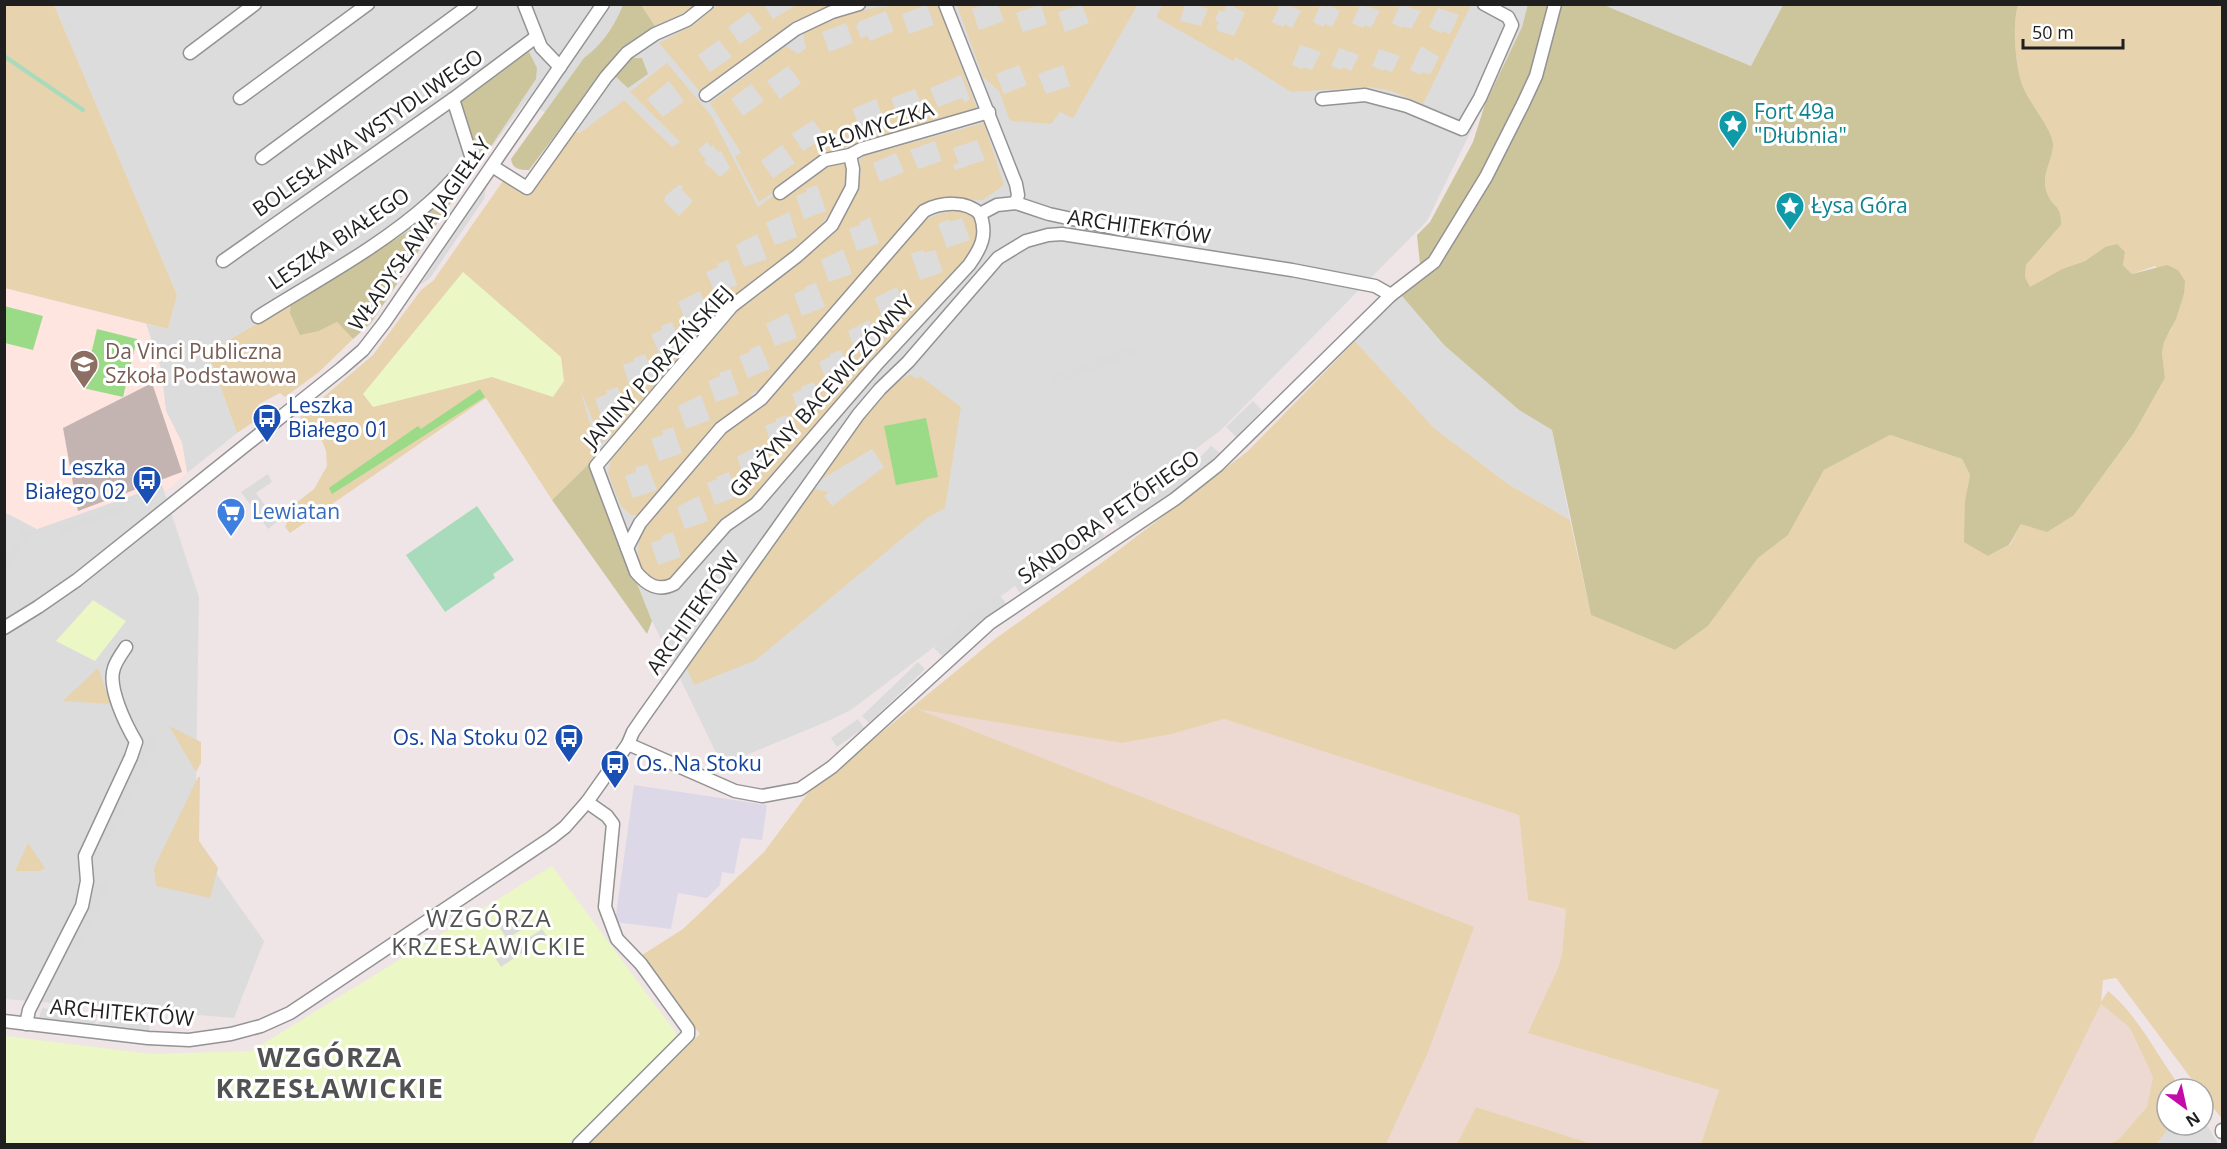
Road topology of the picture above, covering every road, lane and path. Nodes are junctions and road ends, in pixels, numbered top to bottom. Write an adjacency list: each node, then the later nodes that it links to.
1 (255, 4): 12 (street)
2 (368, 4): 15 (street)
3 (471, 4): 20 (street)
4 (524, 4): 11 (street)
5 (603, 4): 13 (street, WŁADYSŁAWA JAGIEŁŁY)
6 (707, 4): 21 (street)
7 (859, 4): 14 (street)
8 (945, 4): 18 (street)
9 (1484, 4): 17 (street)
10 (1555, 4): 27 (street, SÁNDORA PETŐFIEGO)
11 (536, 37): 13 (street); 16 (street, BOLESŁAWA WSTYDLIWEGO)
12 (190, 53)
13 (560, 67): 21 (street, WŁADYSŁAWA JAGIEŁŁY)
14 (706, 95)
15 (240, 98)
16 (453, 99): 26 (street, BOLESŁAWA WSTYDLIWEGO); 28 (street, LESZKA BIAŁEGO)
17 (1322, 99)
18 (989, 112): 19 (street, PŁOMYCZKA); 23 (street)
19 (850, 155): 22 (street, PŁOMYCZKA); 29 (street, JANINY PORAZIŃSKIEJ)
20 (262, 158)
21 (492, 166): 33 (street, WŁADYSŁAWA JAGIEŁŁY)
22 (780, 193)
23 (1016, 203): 24 (street); 25 (street)
24 (980, 214): 30 (street); 32 (street, GRAŻYNY BACEWICZÓWNY)
25 (1123, 230)
26 (223, 261)
27 (1391, 295): 35 (street, SÁNDORA PETŐFIEGO); 35 (street, ARCHITEKTÓW)
28 (258, 317)
29 (615, 516): 30 (street); 31 (street, JANINY PORAZIŃSKIEJ)
30 (640, 523): 31 (street)
31 (627, 548): 32 (street, JANINY PORAZIŃSKIEJ)
32 (663, 588)
33 (4, 628)
34 (126, 647): 38 (street)
35 (628, 744): 36 (street, ARCHITEKTÓW)
36 (587, 802): 38 (street, ARCHITEKTÓW); 39 (street)
37 (4, 1021): 38 (street, ARCHITEKTÓW)
38 (26, 1024)
39 (579, 1144)

